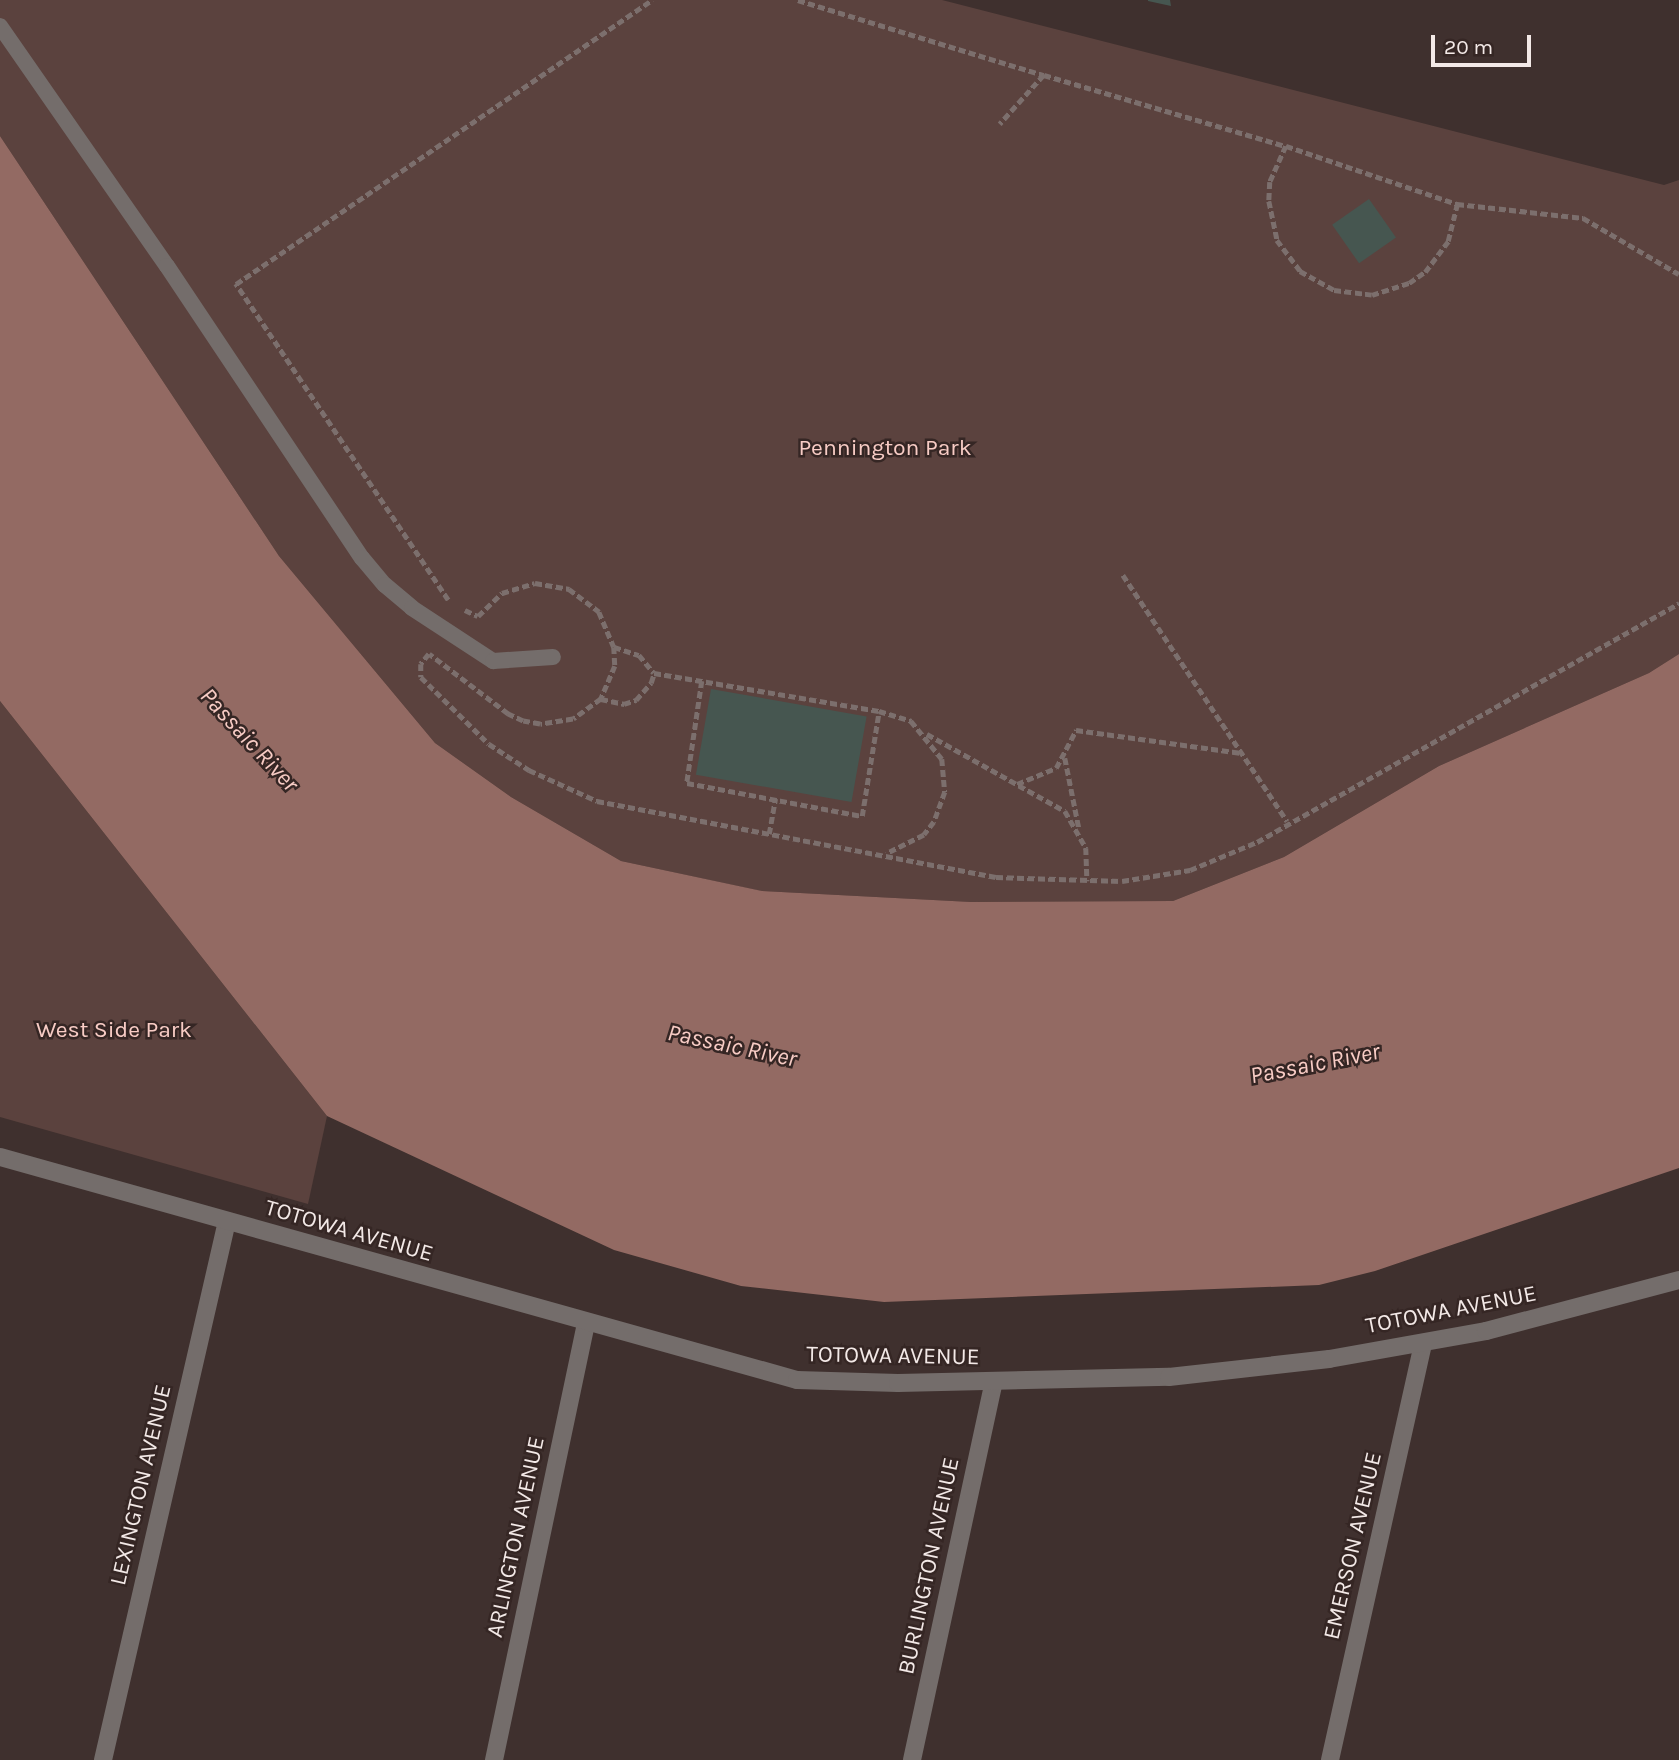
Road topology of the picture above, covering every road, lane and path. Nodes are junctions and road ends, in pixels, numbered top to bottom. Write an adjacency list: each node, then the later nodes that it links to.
1 (652, 0): 11 (path)
2 (797, 0): 4 (path)
3 (0, 26): 12 (lane)
4 (1044, 75): 5 (path); 6 (path)
5 (1000, 124)
6 (1286, 146): 7 (path); 7 (path)
7 (1457, 204): 8 (path)
8 (1679, 274)
9 (1123, 575): 18 (path)
10 (1679, 603): 22 (path)
11 (614, 647): 13 (path); 15 (path)
12 (554, 657)
13 (654, 673): 14 (path); 15 (path)
14 (702, 681): 16 (path); 21 (path)
15 (601, 699): 23 (path)
16 (879, 711): 17 (path); 21 (path)
17 (923, 732): 20 (path); 25 (path)
18 (1242, 753): 19 (path); 22 (path)
19 (1065, 757): 20 (path); 24 (path)
20 (1017, 784): 24 (path)
21 (775, 799): 23 (path)
22 (1287, 821): 26 (path)
23 (769, 834): 25 (path)
24 (1081, 835): 26 (path)
25 (881, 855): 26 (path)
26 (1087, 881)
27 (0, 1157): 28 (street, TOTOWA AVENUE)
28 (227, 1221): 30 (street, TOTOWA AVENUE); 33 (street, LEXINGTON AVENUE)
29 (1677, 1281): 31 (street, TOTOWA AVENUE)
30 (586, 1324): 32 (street, TOTOWA AVENUE); 34 (street, ARLINGTON AVENUE)
31 (1423, 1342): 32 (street, TOTOWA AVENUE); 36 (street, EMERSON AVENUE)
32 (994, 1382): 35 (street, BURLINGTON AVENUE)
33 (103, 1760)
34 (494, 1760)
35 (912, 1760)
36 (1330, 1760)

